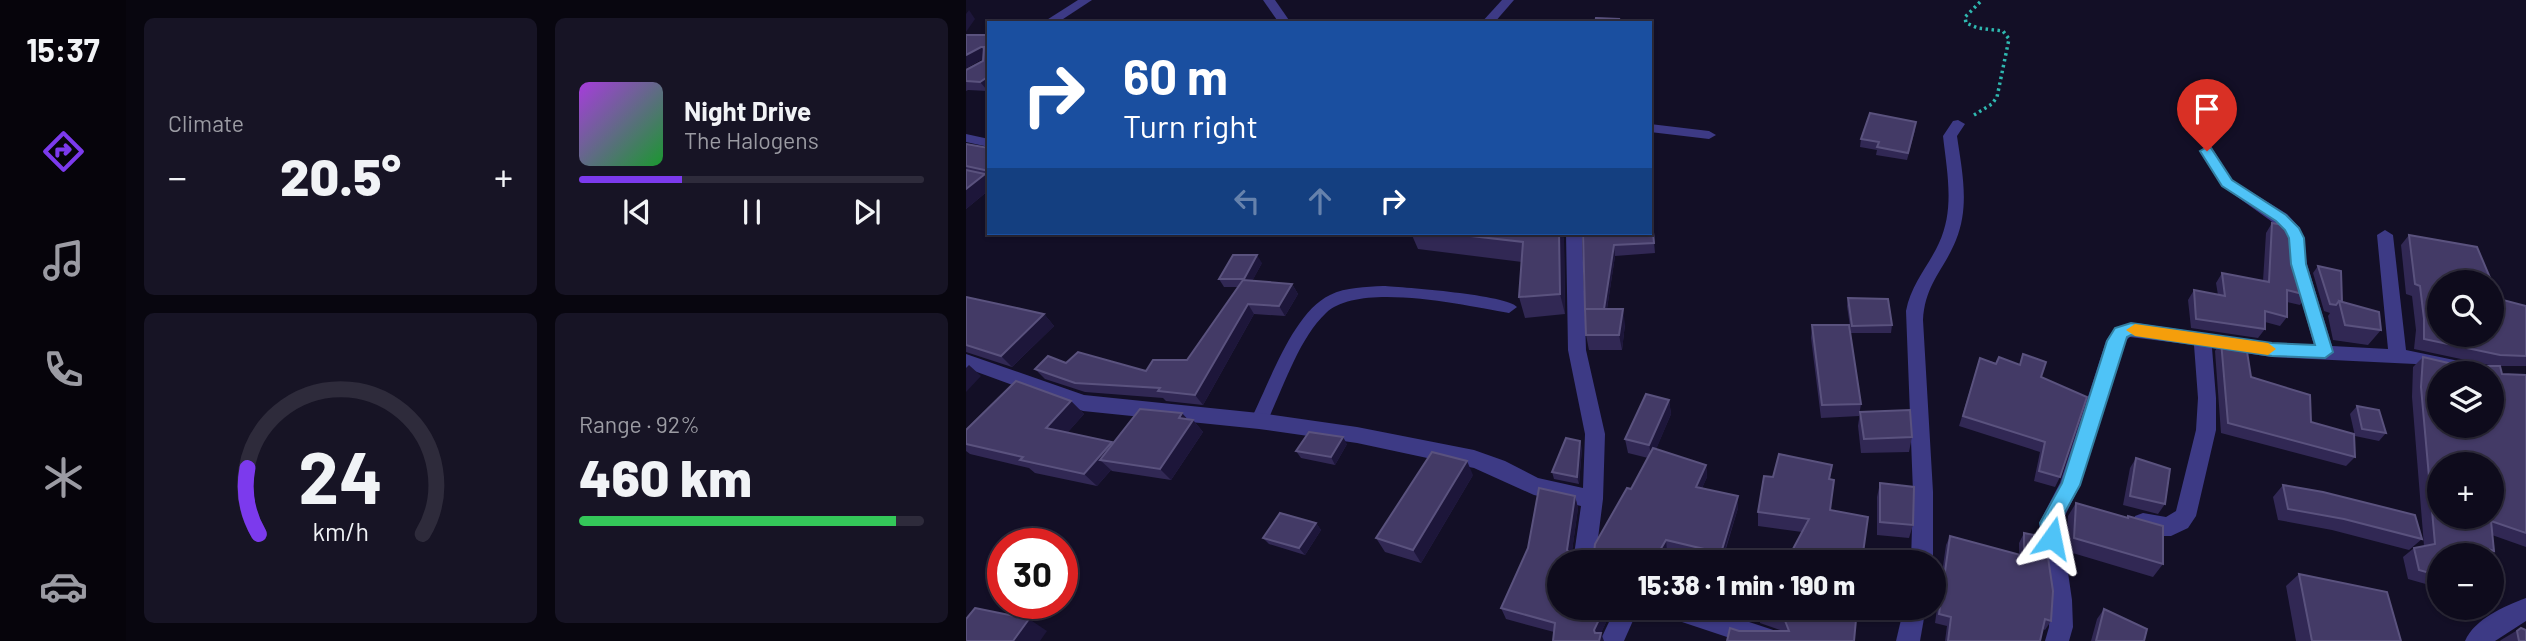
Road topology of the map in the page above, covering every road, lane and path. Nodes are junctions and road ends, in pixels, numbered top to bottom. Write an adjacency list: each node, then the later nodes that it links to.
1 (1086, 0): 5 (street)
2 (1269, 0): 6 (street)
3 (1508, 0): 7 (street)
4 (1982, 0): 8 (path)
5 (1051, 21)
6 (1284, 21)
7 (1489, 21)
8 (1958, 124): 28 (street)
9 (1652, 128): 10 (street)
10 (1709, 135)
11 (966, 138): 12 (street)
12 (987, 143)
13 (2207, 151): 18 (street)
14 (1574, 235): 23 (street)
15 (2385, 235): 19 (street)
16 (1509, 307): 22 (lane)
17 (2202, 339): 18 (street); 24 (street); 26 (street)
18 (2325, 352): 19 (street)
19 (2398, 355): 21 (street)
20 (966, 361): 22 (street)
21 (2427, 361)
22 (1259, 421): 23 (street)
23 (1594, 499): 27 (street)
24 (2062, 500): 25 (street); 36 (street)
25 (2087, 507)
26 (2125, 518)
27 (1584, 550)
28 (1922, 550)
29 (2526, 609): 37 (street)
30 (1622, 620): 33 (street)
31 (1710, 620): 34 (street)
32 (1912, 620): 35 (street)
33 (1612, 641)
34 (1774, 641)
35 (1908, 641)
36 (2057, 641)
37 (2477, 641)

